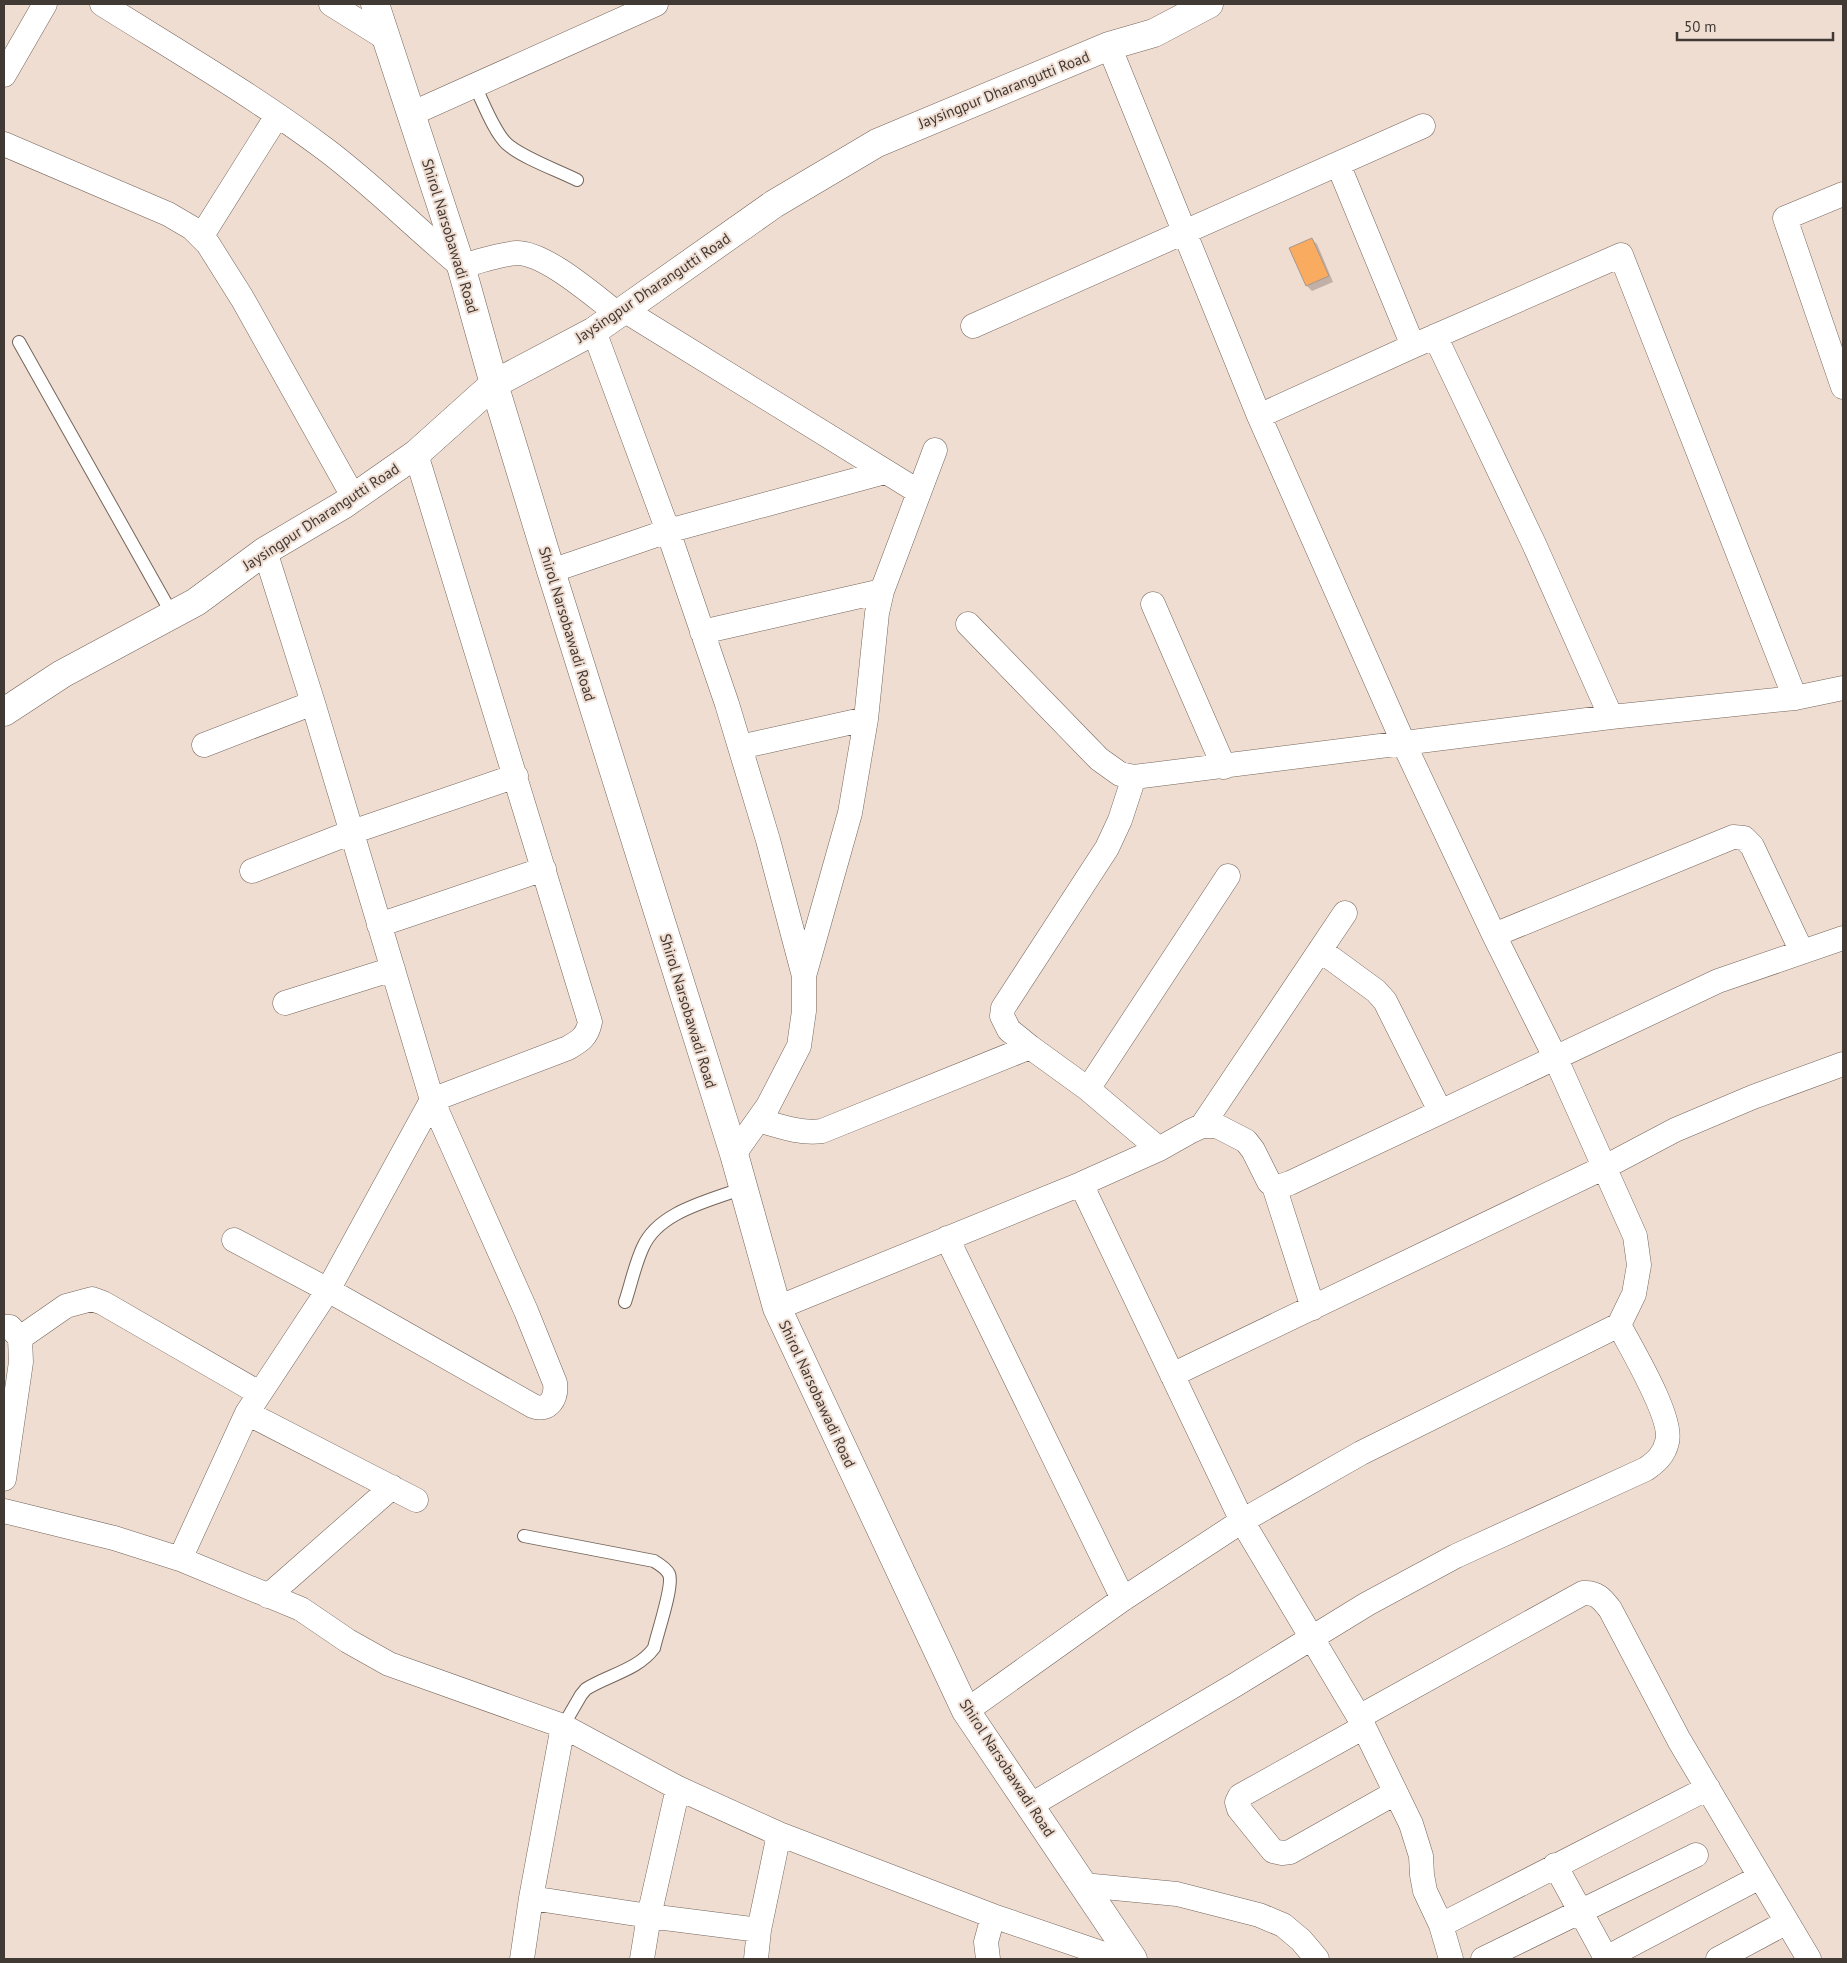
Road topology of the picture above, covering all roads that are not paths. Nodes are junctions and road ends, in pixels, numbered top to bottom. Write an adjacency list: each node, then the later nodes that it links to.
1 (45, 4): 10 (street)
2 (102, 4): 13 (street)
3 (331, 4): 8 (street)
4 (375, 4): 8 (main road, Shirol Narsobawadi Road)
5 (656, 4): 7 (street)
6 (1209, 4): 9 (main road, Jaysingpur Dharangutti Road)
7 (625, 10): 11 (street)
8 (387, 39): 12 (main road, Shirol Narsobawadi Road)
9 (1109, 46): 19 (street); 22 (main road, Jaysingpur Dharangutti Road)
10 (4, 76)
11 (475, 86): 12 (street); 17 (lane)
12 (411, 114): 21 (main road, Shirol Narsobawadi Road)
13 (277, 116): 20 (street); 21 (street)
14 (1424, 126): 16 (street)
15 (4, 144): 20 (street)
16 (1338, 164): 19 (street); 27 (street)
17 (576, 180)
18 (1843, 194): 29 (street)
19 (1185, 233): 23 (street); 30 (street)
20 (201, 237): 35 (street)
21 (461, 266): 22 (street); 28 (main road, Shirol Narsobawadi Road)
22 (621, 312): 24 (main road, Jaysingpur Dharangutti Road); 33 (street)
23 (974, 326)
24 (594, 331): 28 (main road, Jaysingpur Dharangutti Road); 36 (street)
25 (1435, 336): 27 (street); 45 (street); 48 (street)
26 (18, 342): 41 (lane)
27 (1413, 346): 30 (street)
28 (494, 384): 32 (main road, Jaysingpur Dharangutti Road); 38 (main road, Shirol Narsobawadi Road)
29 (1843, 387)
30 (1259, 416): 50 (street)
31 (935, 450): 34 (street)
32 (416, 454): 35 (main road, Jaysingpur Dharangutti Road); 54 (street)
33 (886, 472): 34 (street); 36 (street)
34 (919, 492): 39 (street)
35 (354, 498): 37 (main road, Jaysingpur Dharangutti Road)
36 (668, 531): 38 (street); 43 (street)
37 (265, 551): 41 (main road, Jaysingpur Dharangutti Road); 46 (street)
38 (551, 571): 78 (main road, Shirol Narsobawadi Road)
39 (882, 591): 43 (street); 49 (street)
40 (1153, 604): 53 (street)
41 (172, 614): 47 (main road, Jaysingpur Dharangutti Road)
42 (968, 624): 55 (street)
43 (702, 632): 52 (street)
44 (1843, 688): 45 (street)
45 (1795, 698): 48 (street)
46 (313, 703): 51 (street); 56 (street)
47 (4, 712)
48 (1612, 717): 50 (street)
49 (866, 719): 52 (street); 67 (street)
50 (1404, 744): 53 (street); 62 (street)
51 (204, 745)
52 (740, 747): 67 (street)
53 (1224, 766): 55 (street)
54 (516, 776): 56 (street); 57 (street)
55 (1134, 777): 69 (street)
56 (352, 832): 58 (street); 61 (street)
57 (544, 869): 61 (street); 73 (street)
58 (252, 871)
59 (1228, 876): 72 (street)
60 (1345, 913): 64 (street)
61 (379, 925): 66 (street)
62 (1494, 935): 65 (street); 70 (street)
63 (1843, 938): 65 (street)
64 (1320, 950): 74 (street); 76 (street)
65 (1802, 952): 70 (street)
66 (393, 969): 68 (street); 73 (street)
67 (804, 976): 75 (street)
68 (285, 1003)
69 (1030, 1047): 72 (street); 75 (street)
70 (1556, 1057): 74 (street); 79 (street)
71 (1843, 1064): 79 (street)
72 (1088, 1089): 77 (street)
73 (432, 1100): 85 (street); 85 (street)
74 (1440, 1111): 81 (street)
75 (758, 1120): 78 (street)
76 (1202, 1126): 77 (street); 81 (street)
77 (1159, 1149): 80 (street)
78 (734, 1154): 82 (main road, Shirol Narsobawadi Road)
79 (1605, 1167): 88 (street); 89 (street)
80 (1081, 1184): 83 (street); 91 (street)
81 (1274, 1186): 88 (street)
82 (743, 1188): 86 (lane); 87 (main road, Shirol Narsobawadi Road)
83 (947, 1238): 87 (street); 101 (street)
84 (234, 1240): 85 (street)
85 (328, 1290): 92 (street)
86 (625, 1302)
87 (777, 1308): 103 (main road, Shirol Narsobawadi Road)
88 (1312, 1308): 91 (street)
89 (1619, 1325): 97 (street); 102 (street)
90 (12, 1332): 92 (street); 93 (street)
91 (1172, 1375): 97 (street)
92 (253, 1403): 94 (street); 99 (street)
93 (4, 1478)
94 (392, 1486): 95 (street); 100 (street)
95 (416, 1500)
96 (4, 1511): 99 (street)
97 (1242, 1521): 101 (street); 102 (street)
98 (524, 1536): 105 (lane)
99 (180, 1559): 100 (street)
100 (268, 1596): 105 (street)
101 (1123, 1599): 103 (street)
102 (1313, 1638): 104 (street); 109 (street)
103 (966, 1711): 109 (main road, Shirol Narsobawadi Road)
104 (1361, 1722): 107 (street); 108 (street); 108 (street)
105 (563, 1726): 106 (street); 115 (street)
106 (678, 1788): 110 (street); 117 (street)
107 (1708, 1788): 112 (street); 113 (street)
108 (1395, 1793): 120 (street)
109 (1031, 1805): 114 (main road, Shirol Narsobawadi Road)
110 (779, 1834): 118 (street); 121 (street)
111 (1696, 1855): 116 (street)
112 (1555, 1866): 116 (street); 120 (street)
113 (1760, 1877): 119 (street); 131 (street)
114 (1083, 1885): 127 (main road, Shirol Narsobawadi Road); 128 (street)
115 (531, 1898): 117 (street); 122 (street)
116 (1580, 1912): 130 (street); 131 (street)
117 (649, 1916): 121 (street); 123 (street)
118 (993, 1916): 125 (street); 126 (street)
119 (1787, 1922): 132 (street); 133 (street)
120 (1441, 1925): 129 (street)
121 (759, 1930): 124 (street)
122 (522, 1959)
123 (642, 1959)
124 (756, 1959)
125 (988, 1959)
126 (1119, 1959)
127 (1133, 1959)
128 (1317, 1959)
129 (1451, 1959)
130 (1483, 1959)
131 (1605, 1959)
132 (1718, 1959)
133 (1809, 1959)

